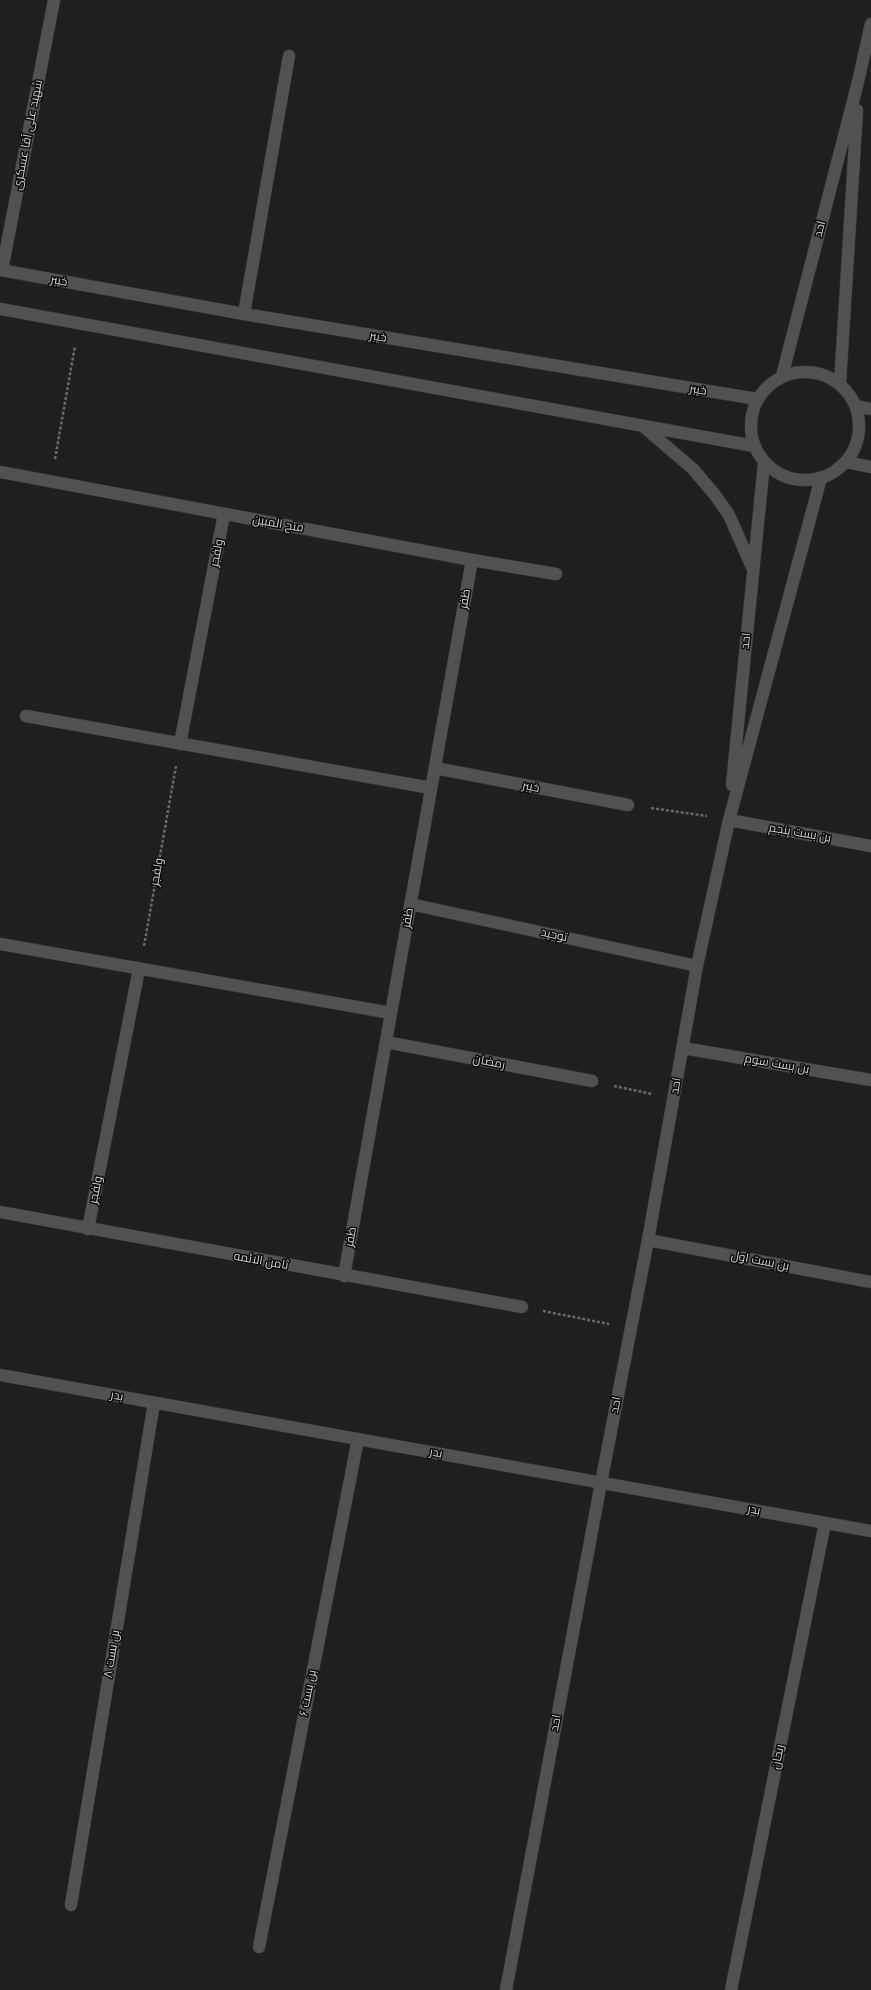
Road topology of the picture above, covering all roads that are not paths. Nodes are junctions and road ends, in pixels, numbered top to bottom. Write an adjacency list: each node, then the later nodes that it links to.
1 (54, 0): 5 (street, شهید علی آقا عسکری)
2 (871, 24): 4 (street, احد)
3 (289, 56): 7 (street)
4 (858, 82): 8 (street, احد); 9 (street, احد)
5 (1, 270): 7 (street, خیبر)
6 (0, 309): 13 (street)
7 (244, 314): 10 (street, خیبر)
8 (782, 376): 9 (street); 10 (street)
9 (840, 384): 11 (street)
10 (757, 399): 14 (street)
11 (856, 406): 12 (street); 16 (street)
12 (871, 409)
13 (643, 426): 14 (street); 22 (street)
14 (754, 446): 15 (street)
15 (764, 462): 19 (street); 22 (street, احد)
16 (846, 462): 17 (street); 19 (street)
17 (871, 467)
18 (0, 472): 20 (street, فتح المبین)
19 (822, 478): 29 (street, احد)
20 (224, 514): 21 (street, فتح المبین); 25 (street, ولفجر)
21 (472, 560): 23 (street, فتح المبین); 26 (street, ظفر)
22 (753, 570): 29 (street, احد)
23 (556, 574)
24 (26, 716): 25 (street)
25 (180, 744): 27 (street)
26 (435, 768): 27 (street, ظفر); 28 (street, خیبر)
27 (431, 788): 31 (street, ظفر)
28 (628, 805)
29 (729, 820): 30 (street, بن بست پنجم); 33 (street, احد)
30 (871, 846)
31 (410, 904): 33 (street, توحید); 35 (street, ظفر)
32 (0, 944): 34 (street)
33 (697, 966): 37 (street, احد)
34 (139, 969): 35 (street); 41 (street, ولفجر)
35 (391, 1013): 36 (street, ظفر)
36 (386, 1042): 39 (street, رمضان); 43 (street, ظفر)
37 (683, 1048): 38 (street, بن بست سوم); 42 (street, احد)
38 (871, 1080)
39 (592, 1081)
40 (0, 1212): 41 (street, ثامن الائمه)
41 (88, 1229): 43 (street, ثامن الائمه)
42 (648, 1240): 44 (street, بن بست اول); 49 (street, احد)
43 (344, 1276): 45 (street, ثامن الائمه)
44 (871, 1282)
45 (522, 1307)
46 (0, 1375): 47 (street, بدر)
47 (154, 1403): 48 (street, بدر); 52 (street, بن بست ۸)
48 (358, 1439): 49 (street, بدر); 53 (street, بن بست ۶)
49 (601, 1483): 50 (street, بدر); 54 (street, احد)
50 (825, 1523): 51 (street, بدر); 55 (street, ریحان)
51 (871, 1531)
52 (71, 1905)
53 (259, 1947)
54 (506, 1990)
55 (731, 1990)

